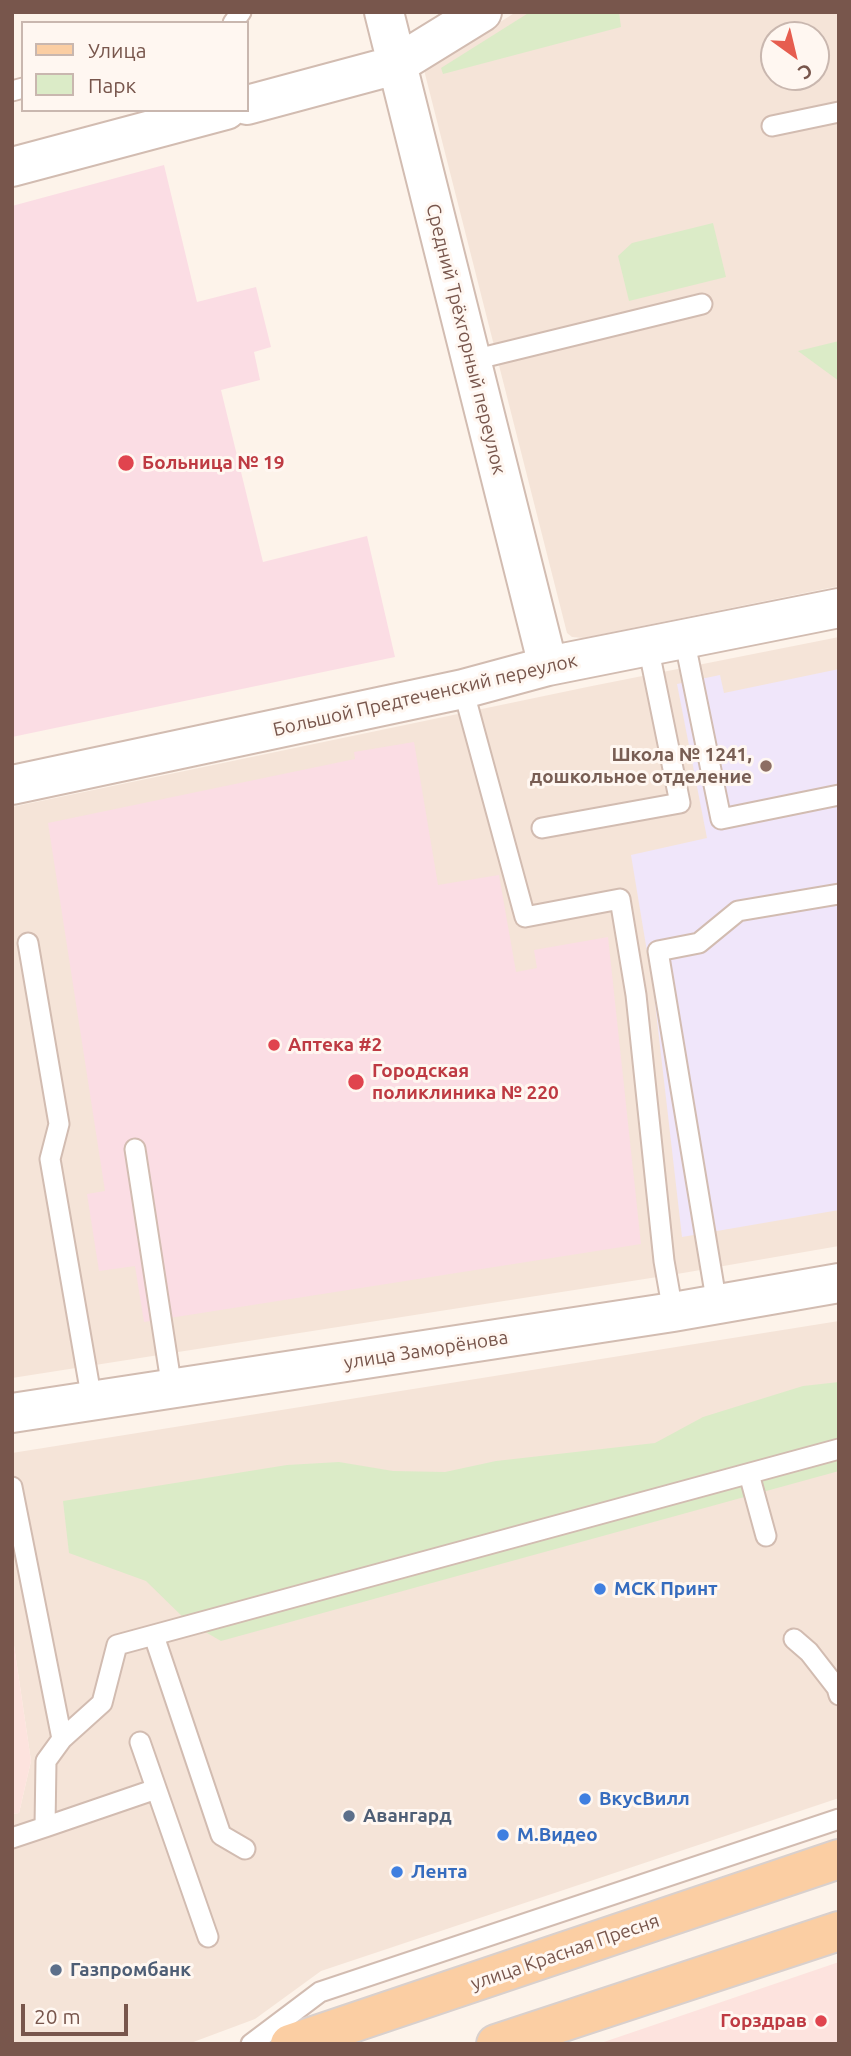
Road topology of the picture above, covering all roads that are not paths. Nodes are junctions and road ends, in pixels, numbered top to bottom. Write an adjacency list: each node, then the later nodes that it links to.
1 (384, 12): 3 (street, Средний Трёхгорный переулок)
2 (482, 12): 3 (street)
3 (396, 65): 4 (street); 10 (street, Средний Трёхгорный переулок)
4 (248, 105)
5 (218, 112): 8 (street)
6 (839, 112): 7 (lane)
7 (772, 126)
8 (12, 167)
9 (702, 304): 10 (lane)
10 (472, 360): 14 (street, Средний Трёхгорный переулок)
11 (839, 608): 12 (street, Большой Предтеченский переулок)
12 (684, 638): 13 (street, Большой Предтеченский переулок); 17 (lane)
13 (648, 646): 14 (street, Большой Предтеченский переулок); 18 (lane)
14 (548, 666): 15 (street, Большой Предтеченский переулок)
15 (463, 689): 16 (street, Большой Предтеченский переулок); 24 (lane)
16 (12, 785)
17 (839, 795)
18 (542, 828)
19 (839, 894): 23 (lane)
20 (28, 943): 26 (lane)
21 (135, 1149): 25 (lane)
22 (839, 1283): 23 (street, улица Заморёнова)
23 (717, 1305): 24 (street, улица Заморёнова)
24 (673, 1312): 25 (street, улица Заморёнова)
25 (172, 1389): 26 (street, улица Заморёнова)
26 (92, 1401): 27 (street, улица Заморёнова)
27 (12, 1413)
28 (839, 1449): 29 (lane)
29 (749, 1474): 31 (lane); 32 (lane)
30 (12, 1487): 35 (lane)
31 (766, 1536)
32 (154, 1636): 35 (lane); 41 (lane)
33 (794, 1639): 34 (lane)
34 (839, 1695)
35 (62, 1739): 39 (lane)
36 (140, 1742): 37 (lane)
37 (156, 1788): 39 (lane); 44 (lane)
38 (839, 1819): 45 (lane)
39 (44, 1827): 40 (lane)
40 (12, 1838)
41 (245, 1849)
42 (839, 1860): 46 (main road, улица Красная Пресня)
43 (839, 1931): 47 (main road)
44 (208, 1937)
45 (251, 2044)
46 (290, 2044)
47 (496, 2044)

